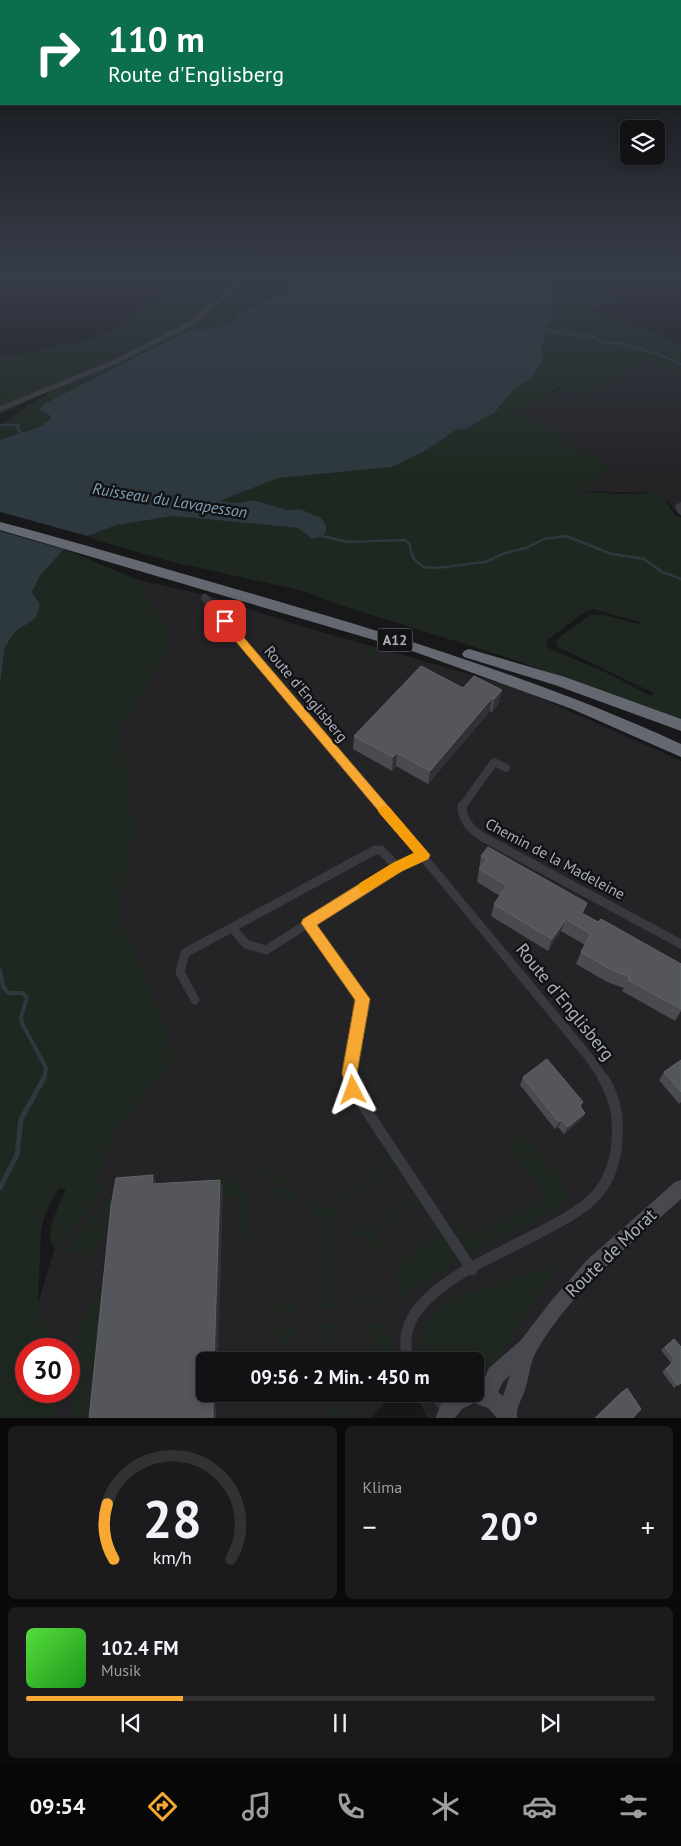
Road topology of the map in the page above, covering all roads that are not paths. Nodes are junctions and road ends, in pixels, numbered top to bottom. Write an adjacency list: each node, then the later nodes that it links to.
1 (156, 341): 2 (street)
2 (0, 409)
3 (681, 505): 4 (street)
4 (681, 512)
5 (0, 517): 7 (highway, A12)
6 (0, 526): 7 (highway, A12)
7 (104, 551): 9 (highway, A12); 12 (highway, A12)
8 (205, 598): 14 (street, Route d'Englisberg)
9 (456, 650): 10 (highway); 11 (highway, A12)
10 (681, 725)
11 (681, 740)
12 (681, 751)
13 (506, 768): 18 (street, Chemin de la Madeleine)
14 (423, 855): 15 (street); 21 (street, Route d'Englisberg)
15 (397, 867): 16 (street); 17 (street)
16 (308, 923): 17 (street); 21 (street)
17 (233, 929): 19 (street)
18 (681, 944)
19 (195, 1000)
20 (681, 1188): 22 (main road, Route de Morat)
21 (472, 1270): 23 (street, Route d'Englisberg)
22 (528, 1348): 24 (main road, Route de Morat); 29 (main road, Route de Morat)
23 (407, 1352)
24 (484, 1388)
25 (484, 1397): 29 (main road, Route de Morat)
26 (438, 1402): 28 (street)
27 (454, 1402): 28 (main road)
28 (446, 1414)
29 (508, 1415)

